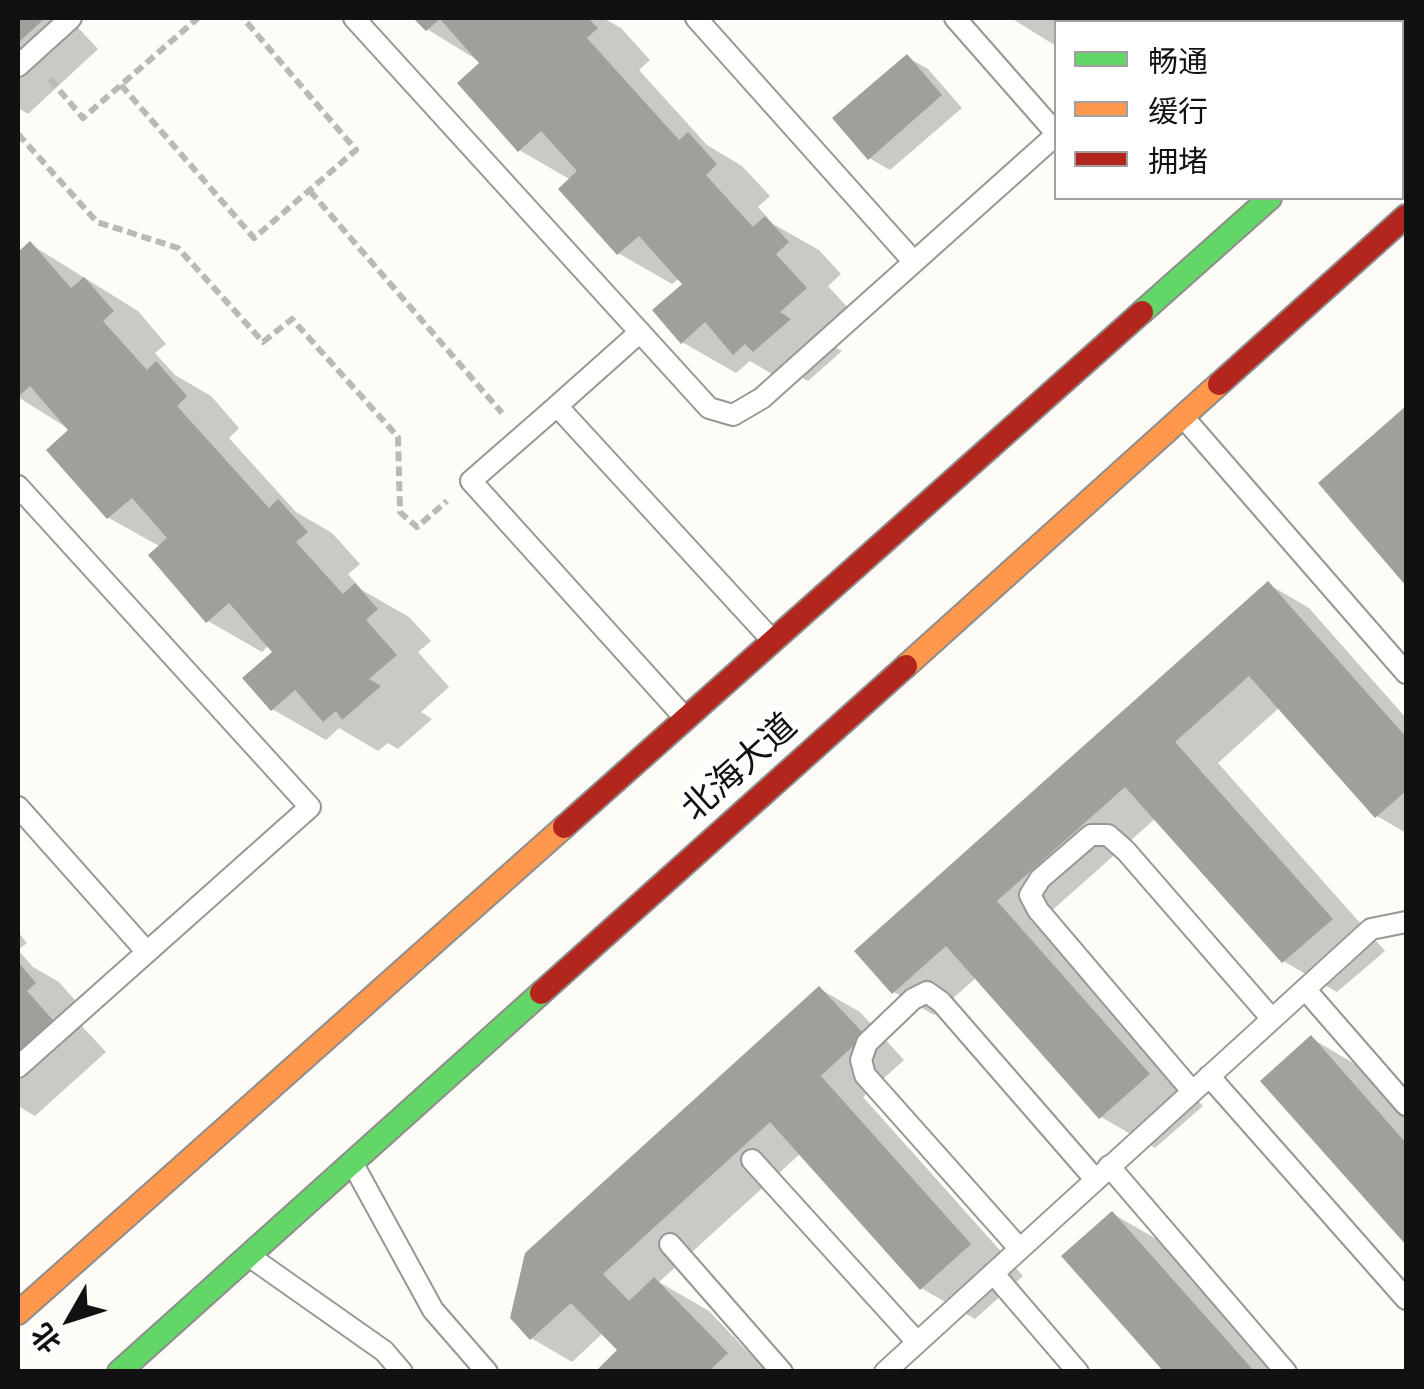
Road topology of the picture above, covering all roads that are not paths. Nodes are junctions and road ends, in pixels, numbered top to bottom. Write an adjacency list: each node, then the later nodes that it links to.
1 (72, 18): 5 (lane)
2 (354, 18): 11 (lane)
3 (696, 18): 10 (lane)
4 (955, 18): 6 (lane)
5 (24, 60)
6 (1054, 132)
7 (1054, 136): 10 (lane)
8 (1268, 200): 15 (street, 北海大道)
9 (1400, 221): 13 (street, 北海大道)
10 (914, 262): 11 (lane)
11 (640, 332): 12 (lane)
12 (557, 406): 15 (lane); 17 (lane)
13 (1184, 418): 16 (lane); 28 (street, 北海大道)
14 (18, 486): 20 (lane)
15 (772, 640): 17 (street, 北海大道)
16 (1406, 673)
17 (686, 718): 35 (street, 北海大道)
18 (18, 807): 20 (lane)
19 (1406, 922): 21 (lane)
20 (147, 952): 23 (lane)
21 (1305, 989): 22 (lane); 26 (lane)
22 (1272, 1019): 24 (lane); 25 (lane)
23 (18, 1067)
24 (1209, 1076): 25 (lane); 34 (lane)
25 (1192, 1091): 29 (lane)
26 (1406, 1104)
27 (752, 1160): 36 (lane)
28 (353, 1163): 32 (street, 北海大道); 39 (lane)
29 (1102, 1173): 31 (lane); 31 (lane); 43 (lane)
30 (670, 1244): 40 (lane)
31 (1019, 1248): 33 (lane)
32 (247, 1255): 37 (street, 北海大道); 38 (lane)
33 (993, 1273): 36 (lane); 42 (lane)
34 (1406, 1299)
35 (18, 1313)
36 (916, 1342): 41 (lane)
37 (119, 1372)
38 (402, 1372)
39 (486, 1372)
40 (782, 1372)
41 (884, 1372)
42 (1078, 1372)
43 (1286, 1372)

